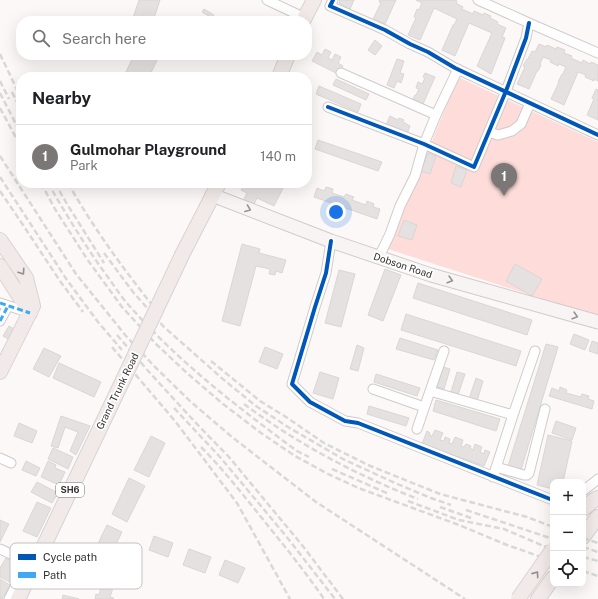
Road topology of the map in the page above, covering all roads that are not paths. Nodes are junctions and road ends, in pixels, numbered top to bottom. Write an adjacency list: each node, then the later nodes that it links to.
1 (267, 0): 5 (street)
2 (314, 0): 6 (main road)
3 (333, 0): 10 (street)
4 (478, 0): 7 (street)
5 (298, 16)
6 (306, 16)
7 (529, 23): 8 (street); 13 (street)
8 (598, 53)
9 (286, 60): 11 (main road)
10 (458, 69): 13 (street); 16 (street)
11 (280, 72)
12 (341, 73): 16 (street)
13 (506, 91): 14 (street); 17 (street)
14 (530, 103): 17 (street); 18 (street)
15 (328, 107): 19 (street)
16 (436, 115): 19 (street)
17 (489, 132): 19 (street)
18 (598, 134)
19 (424, 144): 23 (street)
20 (215, 189): 22 (main road, Dobson Road, one-way to 22); 49 (main road, Grand Trunk Road / SH6, bridge)
21 (0, 240): 26 (main road, one-way to 26)
22 (331, 241): 23 (main road, Dobson Road); 41 (street)
23 (379, 257): 28 (main road, Dobson Road, one-way to 28)
24 (0, 266): 26 (main road)
25 (4, 304): 26 (street); 27 (street)
26 (30, 314): 31 (main road)
27 (0, 321)
28 (598, 322)
29 (444, 351): 33 (street)
30 (535, 351): 36 (street)
31 (0, 372)
32 (373, 389): 34 (street)
33 (430, 391): 34 (street); 36 (street)
34 (424, 407): 37 (street)
35 (545, 409): 40 (street)
36 (513, 415): 40 (street)
37 (417, 429)
38 (0, 458): 39 (street)
39 (11, 463)
40 (496, 467): 41 (street)
41 (493, 477): 45 (street)
42 (598, 479): 43 (street)
43 (586, 489)
44 (598, 498): 46 (main road)
45 (550, 500)
46 (586, 507)
47 (597, 519): 48 (main road)
48 (586, 533)
49 (46, 543)
50 (0, 548): 52 (street)
51 (552, 551): 58 (main road, one-way to 51, bridge)
52 (10, 553)
53 (550, 582): 59 (main road)
54 (14, 589): 56 (street)
55 (23, 589): 57 (main road, Grand Trunk Road / SH6, bridge)
56 (9, 599)
57 (18, 599)
58 (518, 599)
59 (538, 599)

